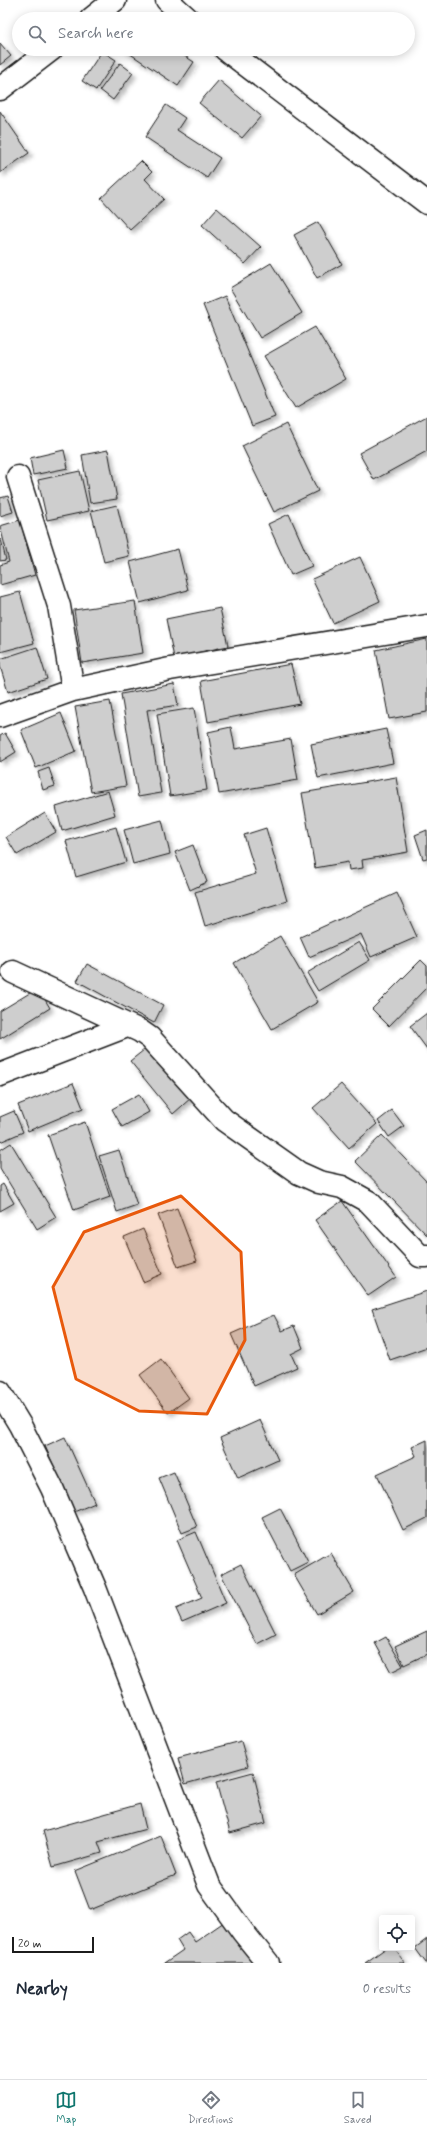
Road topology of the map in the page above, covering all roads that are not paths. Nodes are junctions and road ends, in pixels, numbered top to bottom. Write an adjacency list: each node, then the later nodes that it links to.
1 (115, 0): 3 (street)
2 (166, 0): 4 (street)
3 (100, 12)
4 (180, 12)
5 (43, 56): 7 (street)
6 (233, 56): 8 (street)
7 (0, 89)
8 (427, 203)
9 (18, 478): 11 (street)
10 (427, 626): 11 (street)
11 (74, 690): 12 (street)
12 (0, 716)
13 (13, 972): 14 (street)
14 (127, 1026): 15 (street); 16 (street)
15 (0, 1075)
16 (427, 1256)
17 (0, 1392): 18 (street)
18 (268, 1963)

